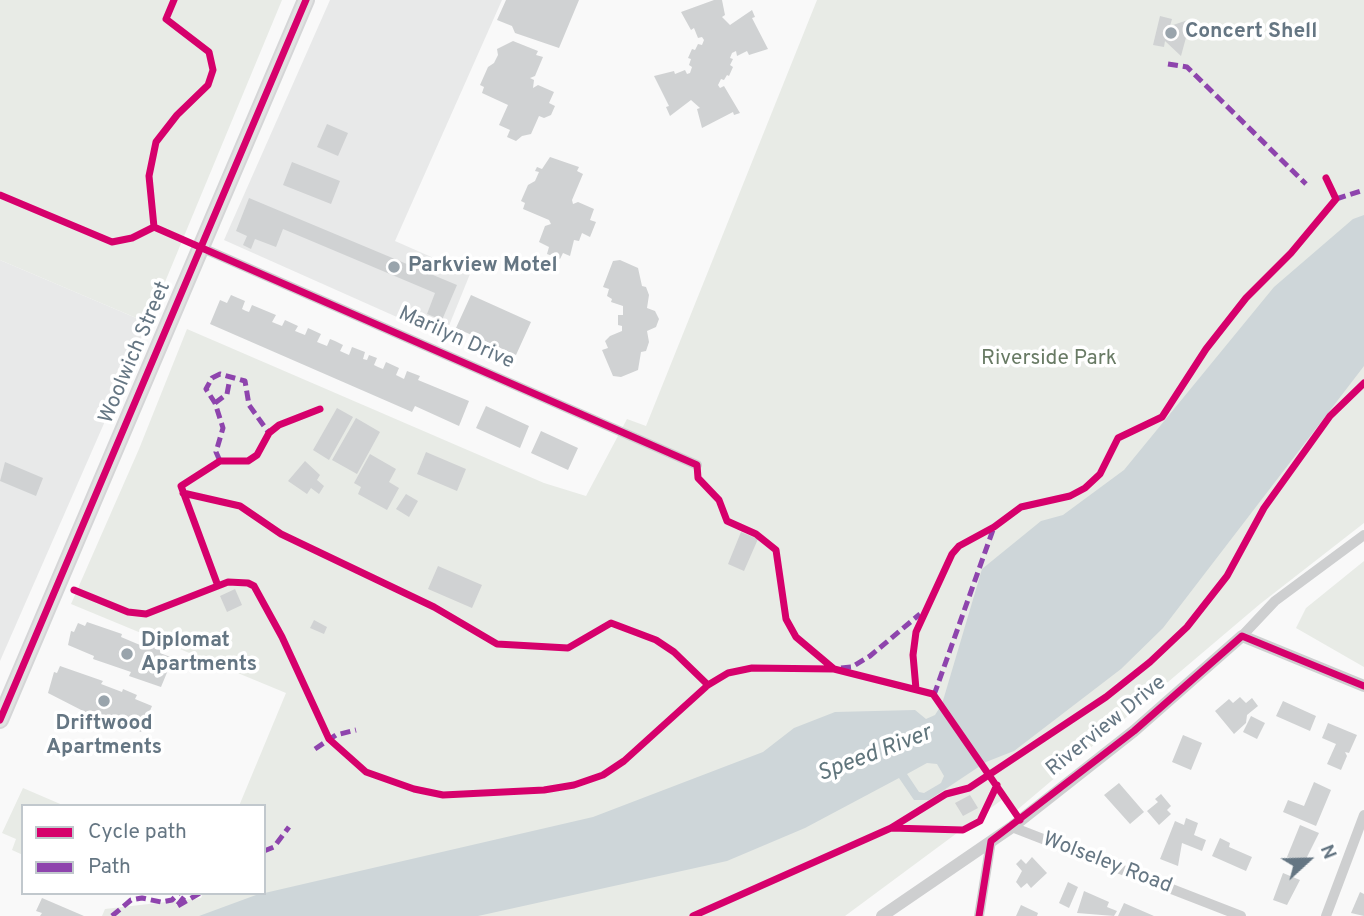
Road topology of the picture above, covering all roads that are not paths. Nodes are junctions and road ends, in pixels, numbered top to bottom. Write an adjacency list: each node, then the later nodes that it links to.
1 (306, 0): 2 (main road, Woolwich Street)
2 (200, 247): 3 (street, Marilyn Drive); 7 (main road, Woolwich Street)
3 (697, 465)
4 (1364, 535): 5 (street)
5 (1242, 636): 6 (street); 9 (street, Riverview Drive)
6 (1364, 686)
7 (0, 720)
8 (1364, 815): 14 (street)
9 (1012, 827): 10 (street, Riverview Drive); 13 (street, Wolseley Road)
10 (991, 841): 11 (street, Riverview Drive); 12 (street)
11 (881, 916)
12 (979, 916)
13 (1241, 916)
14 (1326, 916)

